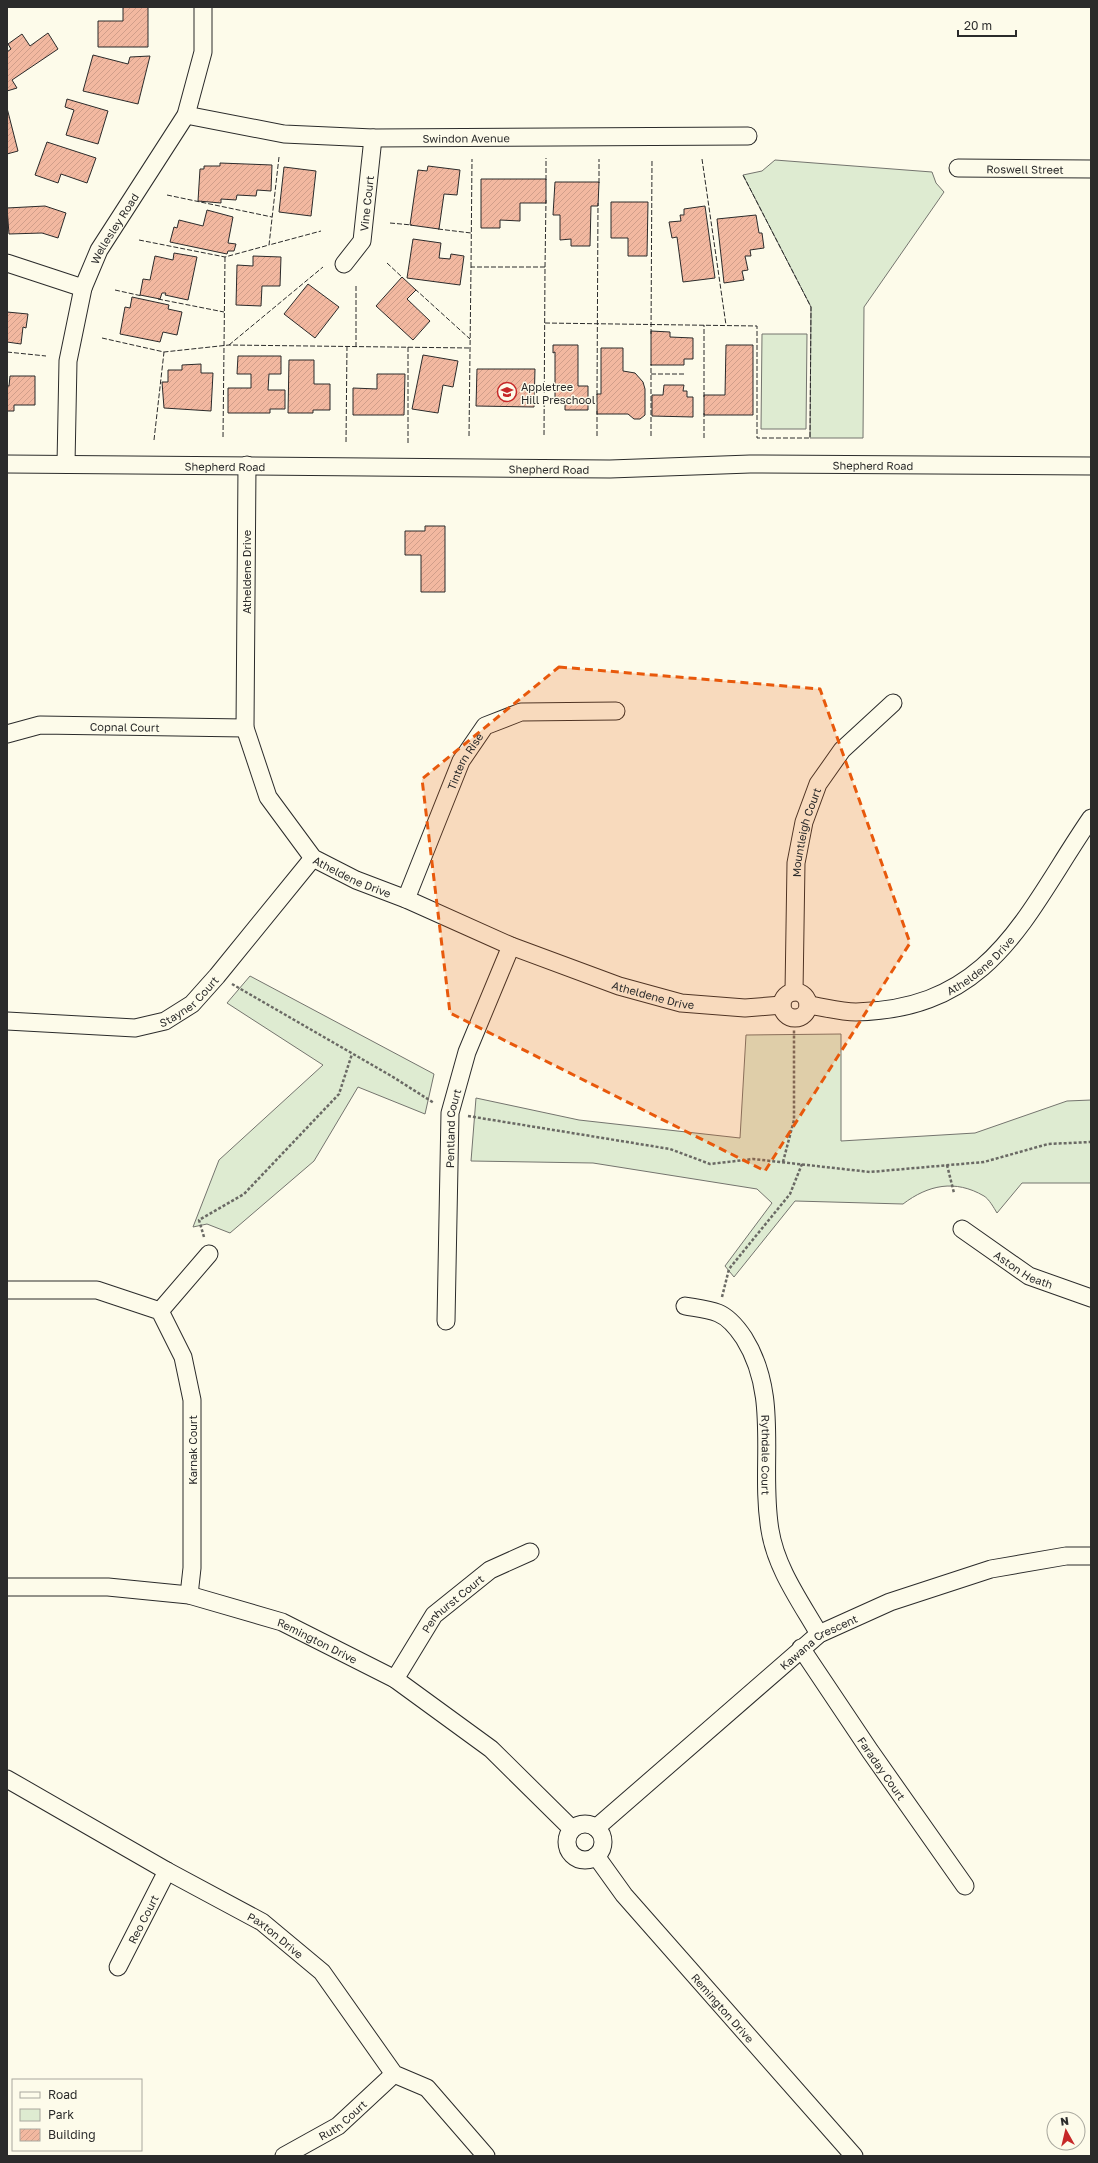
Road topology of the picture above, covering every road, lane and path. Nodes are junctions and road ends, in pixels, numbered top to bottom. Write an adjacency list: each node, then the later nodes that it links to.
1 (203, 7): 2 (street, Wellesley Road)
2 (186, 116): 4 (street, Swindon Avenue); 9 (street, Wellesley Road)
3 (748, 136): 4 (street, Swindon Avenue)
4 (373, 138): 8 (street, Vine Court)
5 (958, 168): 6 (street, Roswell Street)
6 (1091, 170)
7 (7, 262): 9 (street)
8 (344, 264)
9 (83, 288): 11 (street, Wellesley Road)
10 (7, 464): 11 (street, Shepherd Road)
11 (66, 464): 12 (street, Shepherd Road)
12 (247, 465): 13 (street, Shepherd Road); 16 (street, Atheldene Drive)
13 (1091, 466)
14 (893, 703): 23 (street, Mountleigh Court)
15 (616, 711): 20 (street, Tintern Rise)
16 (245, 728): 17 (street, Copnal Court); 19 (street, Atheldene Drive)
17 (7, 734)
18 (1091, 818): 25 (street, Atheldene Drive)
19 (314, 858): 20 (street, Atheldene Drive); 22 (street, Stayner Court)
20 (406, 899): 21 (street, Atheldene Drive)
21 (511, 946): 24 (street, Atheldene Drive); 29 (street, Pentland Court)
22 (217, 976): 26 (street, Stayner Court); 28 (path)
23 (794, 992): 24 (street); 25 (street)
24 (782, 1005): 25 (street)
25 (808, 1005)
26 (7, 1021)
27 (794, 1030): 31 (path)
28 (352, 1054): 29 (path); 36 (path)
29 (450, 1113): 31 (path); 42 (street, Pentland Court)
30 (1091, 1142): 33 (path)
31 (782, 1162): 32 (path)
32 (802, 1164): 33 (path); 41 (path)
33 (947, 1165): 34 (path)
34 (954, 1193)
35 (962, 1229): 38 (street, Aston Heath)
36 (209, 1254): 40 (street)
37 (7, 1290): 40 (street)
38 (1091, 1298)
39 (685, 1306): 41 (street, Rythdale Court)
40 (160, 1311): 46 (street, Karnak Court)
41 (719, 1314): 47 (street, Rythdale Court)
42 (446, 1320)
43 (530, 1552): 49 (street, Penhurst Court)
44 (1091, 1556): 47 (street, Kawana Crescent)
45 (7, 1587): 46 (street, Remington Drive)
46 (190, 1595): 49 (street, Remington Drive)
47 (819, 1634): 48 (street, Kawana Crescent)
48 (801, 1648): 51 (street, Kawana Crescent); 55 (street, Faraday Court)
49 (395, 1679): 52 (street, Remington Drive)
50 (7, 1779): 54 (street, Paxton Drive)
51 (596, 1828): 52 (street); 53 (street)
52 (572, 1829): 53 (street)
53 (596, 1856): 60 (street, Remington Drive)
54 (167, 1870): 56 (street, Reo Court); 57 (street, Paxton Drive)
55 (965, 1886)
56 (118, 1967)
57 (394, 2074): 58 (street, Ruth Court); 59 (street)
58 (284, 2156)
59 (486, 2156)
60 (854, 2156)

